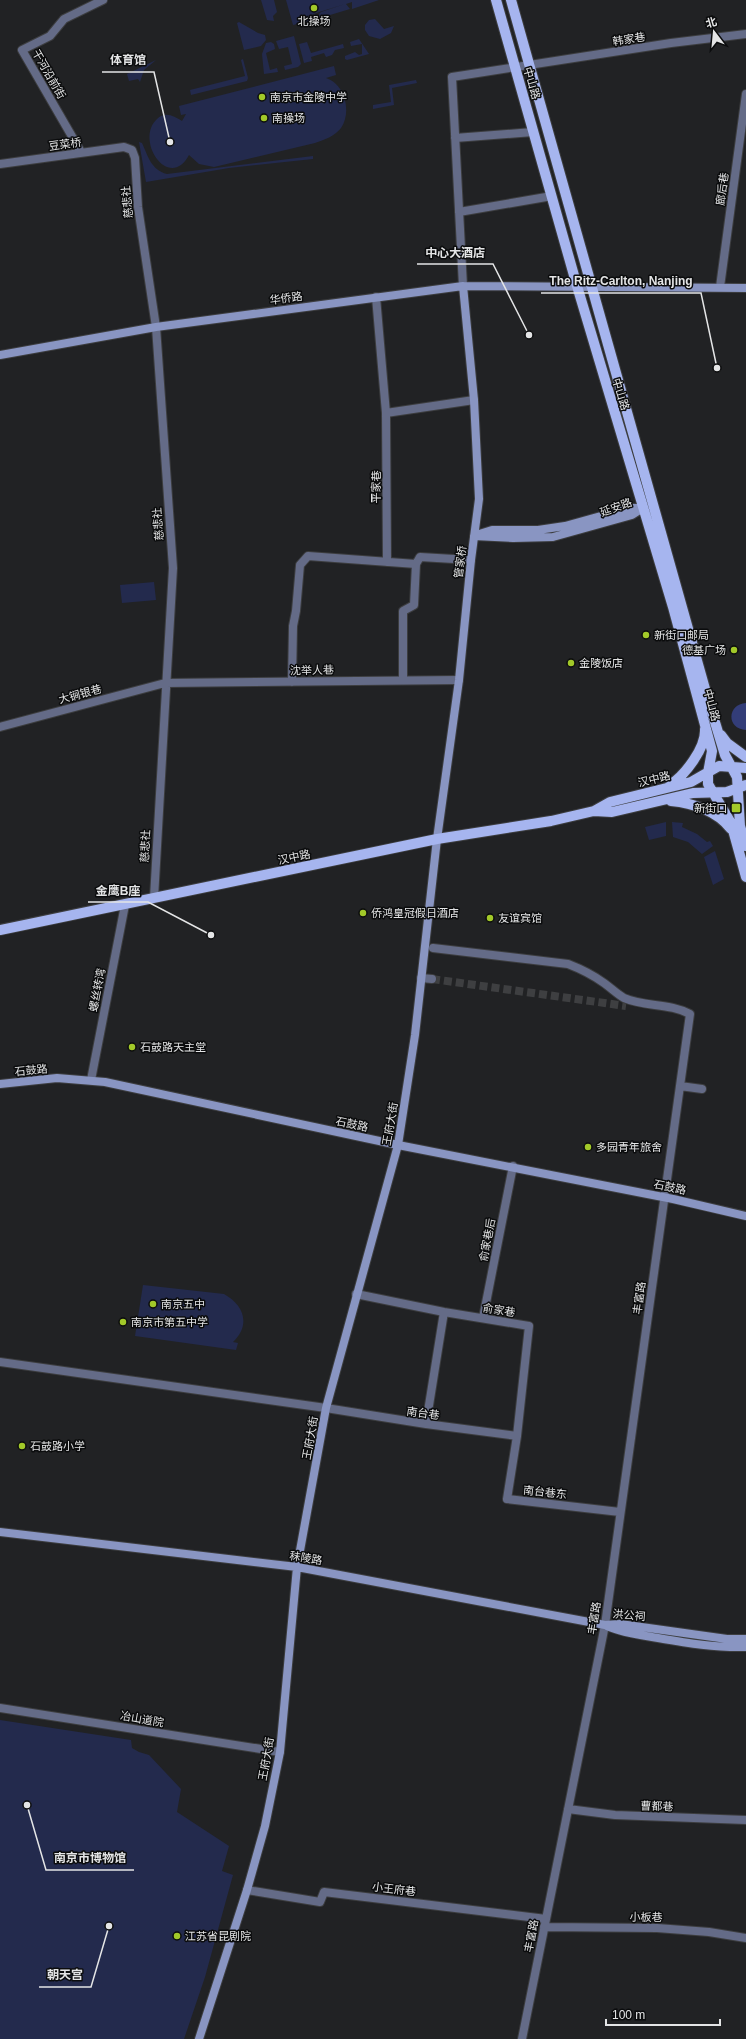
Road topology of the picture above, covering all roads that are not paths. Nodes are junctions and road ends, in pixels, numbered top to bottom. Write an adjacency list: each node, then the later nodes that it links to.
1 (103, 0): 11 (street, 干河沿前街)
2 (496, 0): 6 (main road, 中山路)
3 (511, 0): 5 (main road, 中山路)
4 (746, 34): 5 (street, 韩家巷)
5 (530, 65): 6 (street, 韩家巷); 17 (main road, 中山路)
6 (515, 68): 8 (main road, 中山路); 9 (street, 韩家巷)
7 (746, 94): 18 (street, 廊后巷)
8 (533, 132): 9 (street); 13 (main road, 中山路)
9 (455, 138): 14 (street)
10 (132, 150): 11 (street, 豆菜桥); 21 (street, 慈悲社)
11 (81, 152): 12 (street, 豆菜桥)
12 (0, 164)
13 (552, 196): 14 (street); 16 (main road, 中山路)
14 (459, 212): 15 (street)
15 (463, 286): 16 (street, 华侨路); 20 (street, 华侨路); 23 (street, 管家桥)
16 (577, 286): 17 (street, 华侨路); 25 (main road, 中山路)
17 (592, 287): 18 (street, 华侨路); 35 (main road, 中山路)
18 (720, 288): 19 (street, 华侨路)
19 (746, 288)
20 (376, 297): 21 (street, 华侨路); 24 (street, 平家巷)
21 (156, 327): 22 (street, 华侨路); 33 (street, 慈悲社)
22 (0, 355)
23 (474, 400): 24 (street); 26 (street, 管家桥)
24 (386, 413): 28 (street, 平家巷)
25 (643, 508): 26 (street, 延安路); 35 (main road, 中山路)
26 (474, 536): 27 (street, 管家桥)
27 (471, 560): 29 (street); 31 (street, 管家桥)
28 (387, 562): 29 (street); 32 (street)
29 (416, 564): 30 (street)
30 (403, 680): 31 (street, 沈举人巷); 32 (street, 沈举人巷)
31 (459, 680): 45 (street, 管家桥)
32 (292, 682): 33 (street, 沈举人巷)
33 (165, 683): 34 (street, 大锏银巷); 48 (street, 慈悲社)
34 (0, 726)
35 (710, 726): 36 (main road); 37 (main road, 中山路); 39 (main road, 中山路); 42 (main road)
36 (746, 757)
37 (732, 767): 38 (main road); 39 (main road, 汉中路); 40 (main road, 中山路)
38 (746, 768)
39 (708, 773): 41 (main road, 中山路); 42 (main road, 汉中路)
40 (742, 786): 41 (main road); 44 (main road)
41 (715, 793): 42 (main road, 汉中路); 44 (main road, 中山路)
42 (662, 795): 44 (main road); 45 (main road, 汉中路)
43 (746, 822): 44 (main road)
44 (738, 833): 46 (main road); 47 (main road)
45 (437, 839): 48 (main road, 汉中路); 52 (street, 王府大街)
46 (746, 846)
47 (746, 877)
48 (154, 898): 49 (main road, 汉中路)
49 (125, 905): 50 (main road, 汉中路); 54 (street, 螺丝转湾)
50 (0, 930)
51 (433, 948): 56 (street, 丰富路)
52 (421, 978): 53 (street); 58 (street, 王府大街)
53 (432, 979)
54 (91, 1080): 55 (street, 石鼓路); 58 (street, 石鼓路)
55 (0, 1084)
56 (680, 1086): 57 (street); 60 (street, 丰富路)
57 (702, 1089)
58 (398, 1145): 59 (street, 石鼓路); 62 (street, 王府大街)
59 (513, 1166): 60 (street, 石鼓路); 64 (street, 俞家巷后)
60 (664, 1197): 61 (street, 石鼓路); 69 (street, 丰富路)
61 (746, 1216)
62 (356, 1294): 63 (street, 俞家巷); 66 (street, 王府大街)
63 (444, 1312): 64 (street, 俞家巷); 67 (street)
64 (483, 1318): 68 (street, 俞家巷)
65 (0, 1362): 66 (street, 南台巷)
66 (326, 1408): 67 (street, 南台巷); 71 (street, 王府大街)
67 (426, 1424): 68 (street, 南台巷)
68 (518, 1436): 69 (street, 南台巷东)
69 (620, 1512): 72 (street, 丰富路)
70 (0, 1532): 71 (street, 秣陵路)
71 (297, 1567): 72 (street, 秣陵路); 76 (street, 王府大街)
72 (605, 1625): 73 (street, 洪公祠); 74 (street, 洪公祠); 77 (street, 丰富路)
73 (746, 1639)
74 (746, 1647)
75 (0, 1708): 76 (street, 冶山道院)
76 (280, 1752): 79 (street, 王府大街)
77 (568, 1809): 78 (street, 曹都巷); 80 (street, 丰富路)
78 (746, 1820)
79 (246, 1890): 80 (street, 小王府巷); 82 (street, 王府大街)
80 (545, 1923): 81 (street, 小板巷); 83 (street, 丰富路)
81 (746, 1938)
82 (199, 2039)
83 (522, 2039)

